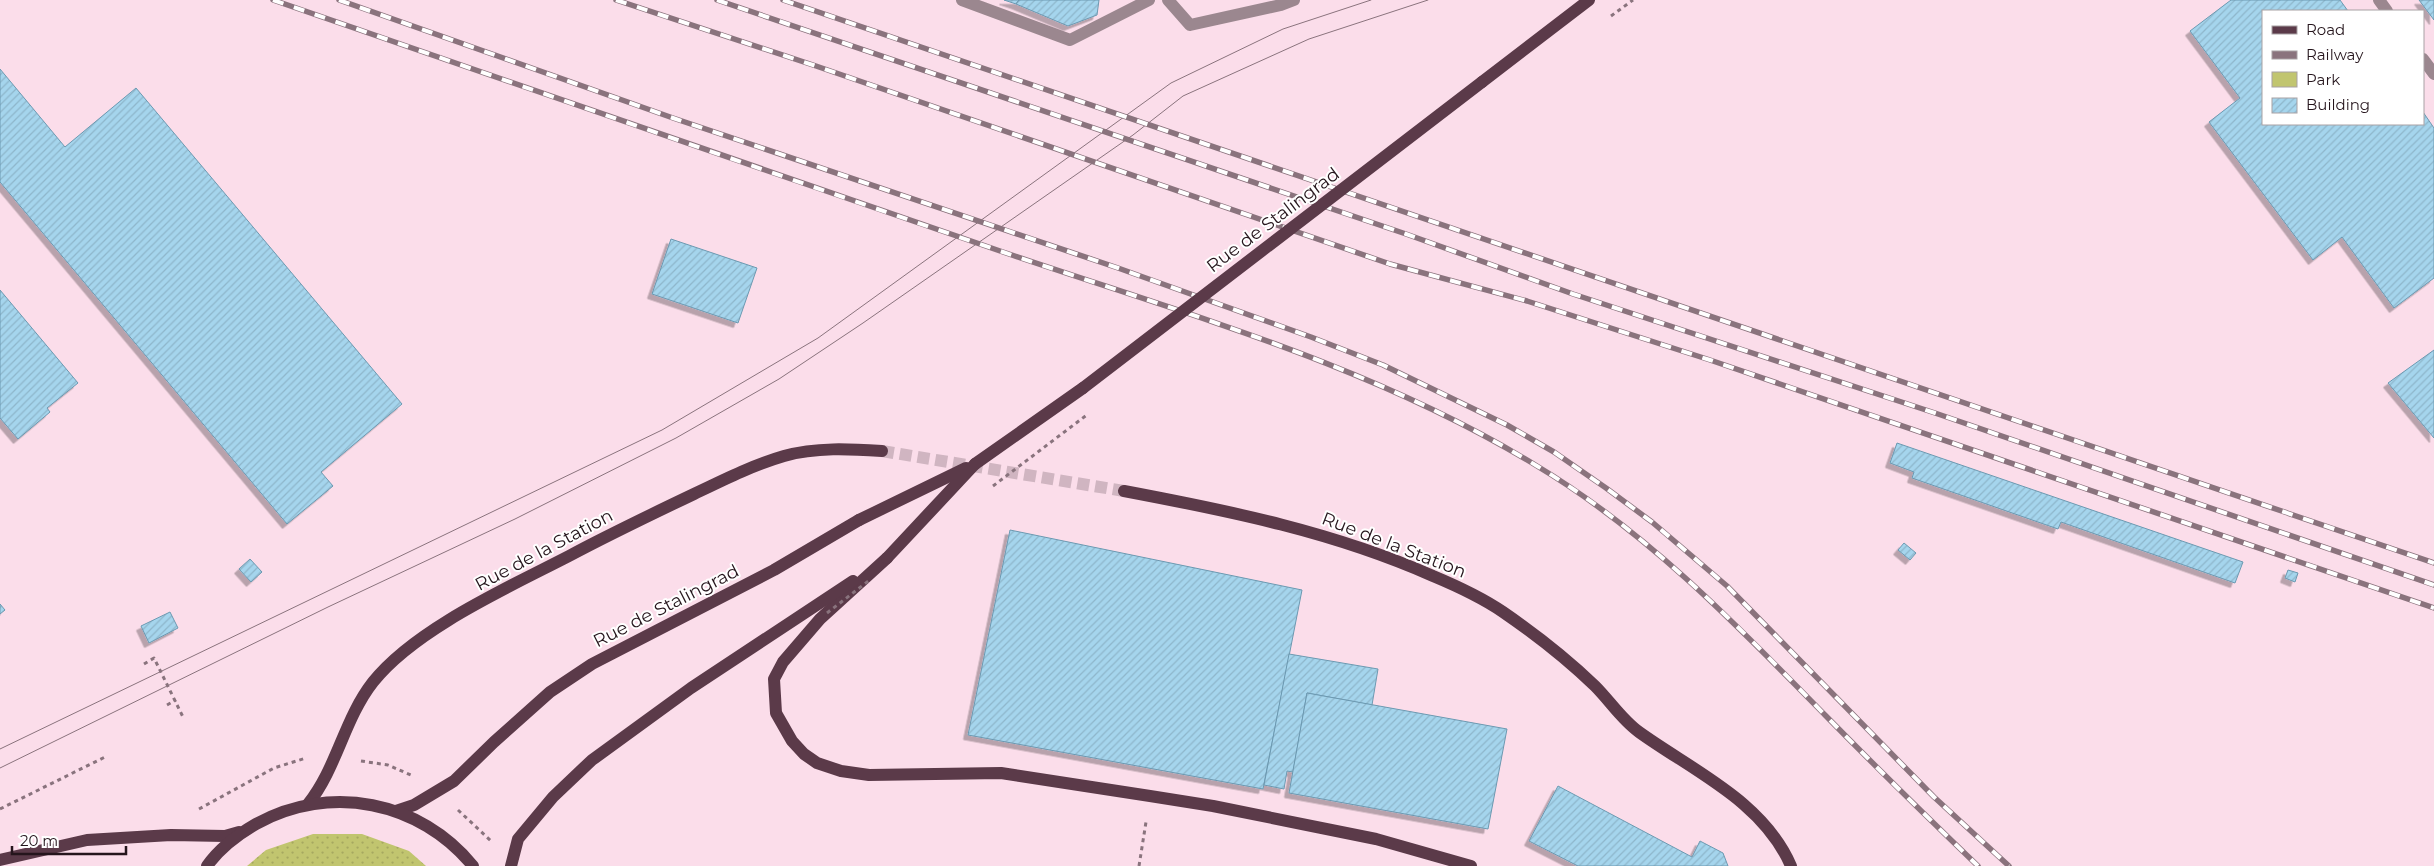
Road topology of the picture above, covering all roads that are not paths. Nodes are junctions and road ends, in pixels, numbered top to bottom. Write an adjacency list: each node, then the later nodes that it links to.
1 (962, 0): 2 (street)
2 (1149, 0)
3 (1168, 0): 4 (street)
4 (1294, 0)
5 (1590, 0): 9 (main road, Rue de Stalingrad, bridge)
6 (2424, 60): 7 (street)
7 (2434, 74)
8 (882, 452): 12 (main road, Rue de la Station)
9 (975, 464): 11 (main road, Rue de Stalingrad, bridge); 13 (main road, Rue de Stalingrad, bridge)
10 (1124, 491): 20 (main road, Rue de la Station)
11 (887, 558): 18 (main road, Rue de Stalingrad); 19 (main road)
12 (308, 804): 13 (main road); 14 (main road)
13 (396, 811): 17 (main road)
14 (246, 830): 15 (main road); 16 (main road)
15 (0, 860)
16 (206, 866)
17 (473, 866)
18 (512, 866)
19 (1471, 866)
20 (1791, 866)

